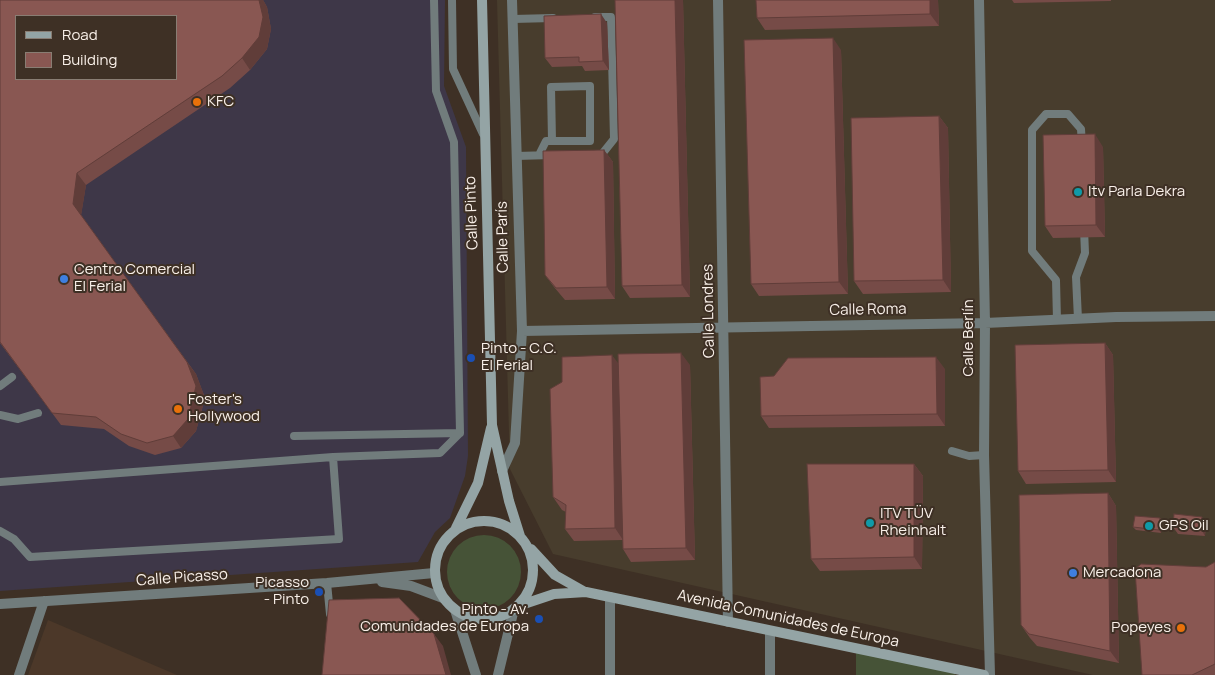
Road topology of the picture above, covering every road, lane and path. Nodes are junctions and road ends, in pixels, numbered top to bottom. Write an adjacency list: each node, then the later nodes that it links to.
1 (434, 0): 29 (lane)
2 (452, 0): 10 (lane)
3 (482, 0): 10 (main road, Calle Pinto)
4 (512, 0): 9 (street, Calle París)
5 (718, 0): 22 (street, Calle Londres)
6 (980, 0): 21 (street, Calle Berlín)
7 (581, 17): 12 (lane)
8 (562, 18): 9 (lane)
9 (513, 19): 15 (street, Calle París)
10 (485, 137): 28 (main road, Calle Pinto)
11 (552, 141): 11 (lane); 13 (lane)
12 (593, 154)
13 (539, 155): 14 (lane); 15 (lane)
14 (557, 155)
15 (516, 156): 23 (street, Calle París)
16 (1082, 158): 20 (lane)
17 (1084, 225): 19 (lane)
18 (1215, 316): 19 (street, Calle Roma)
19 (1078, 319): 20 (street, Calle Roma)
20 (1058, 320): 21 (street, Calle Roma)
21 (985, 323): 22 (street, Calle Roma); 32 (street, Calle Berlín)
22 (724, 328): 23 (street, Calle Roma); 50 (street, Calle Londres)
23 (522, 331): 34 (street, Calle París)
24 (12, 377): 25 (lane)
25 (0, 386)
26 (38, 413): 27 (lane)
27 (0, 415)
28 (492, 424): 34 (main road, Calle Pinto); 36 (main road, Calle Pinto)
29 (460, 433): 30 (lane); 33 (lane)
30 (294, 436)
31 (952, 451): 32 (lane)
32 (984, 456): 58 (street, Calle Berlín)
33 (333, 457): 35 (lane); 37 (lane)
34 (502, 470): 38 (main road, Calle Pinto)
35 (0, 482)
36 (456, 528): 38 (main road); 39 (main road)
37 (0, 531)
38 (524, 541): 42 (main road, Avenida Comunidades de Europa); 47 (main road)
39 (434, 573): 40 (street, Calle Picasso); 44 (main road)
40 (367, 580): 41 (street, Calle Picasso); 44 (street, Calle Picasso)
41 (327, 583): 45 (street, Calle Picasso); 49 (lane)
42 (586, 592): 43 (main road, Avenida Comunidades de Europa); 47 (main road, Avenida Comunidades de Europa)
43 (610, 597): 50 (main road, Avenida Comunidades de Europa); 55 (street)
44 (443, 598): 48 (main road)
45 (44, 602): 46 (street, Calle Picasso); 52 (street)
46 (0, 604)
47 (516, 608): 48 (main road); 54 (street)
48 (455, 610): 53 (street)
49 (330, 620)
50 (728, 622): 51 (main road, Avenida Comunidades de Europa)
51 (770, 630): 56 (street); 57 (main road, Avenida Comunidades de Europa)
52 (19, 675)
53 (476, 675)
54 (498, 675)
55 (610, 675)
56 (770, 675)
57 (984, 675)
58 (990, 675)

